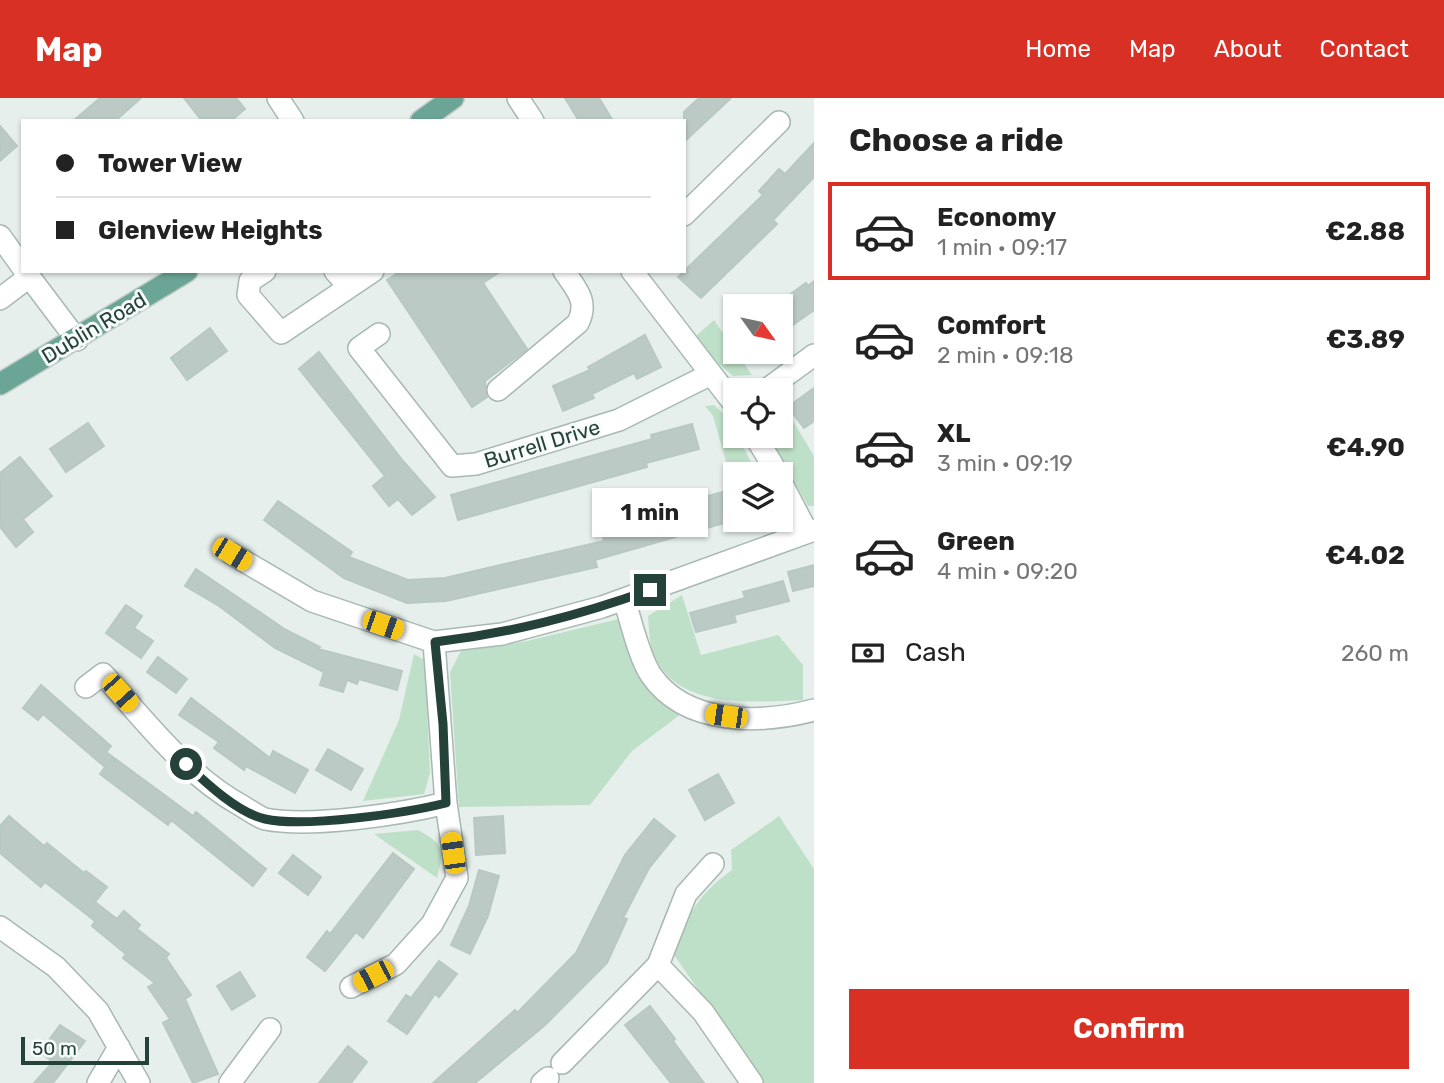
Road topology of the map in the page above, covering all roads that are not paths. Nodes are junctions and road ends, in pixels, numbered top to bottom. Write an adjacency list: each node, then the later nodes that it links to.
1 (278, 98): 4 (street)
2 (453, 98): 5 (main road)
3 (517, 98): 6 (street)
4 (292, 119)
5 (424, 119)
6 (532, 119)
7 (779, 122): 8 (street)
8 (686, 213)
9 (0, 236): 10 (street)
10 (21, 265)
11 (25, 273): 19 (street)
12 (27, 273): 21 (street)
13 (180, 273): 21 (main road, Dublin Road)
14 (262, 273): 18 (street)
15 (365, 273): 18 (street)
16 (565, 273): 26 (street)
17 (634, 273): 23 (street)
18 (342, 279)
19 (0, 299)
20 (379, 334): 23 (street, Burrell Drive)
21 (77, 340): 25 (main road, Dublin Road)
22 (814, 355): 24 (street)
23 (711, 374): 27 (street)
24 (782, 378)
25 (0, 384)
26 (498, 390)
27 (723, 390)
28 (793, 501): 29 (street)
29 (811, 531): 31 (street)
30 (232, 554): 32 (street)
31 (624, 599): 32 (street); 34 (street)
32 (435, 642): 35 (street)
33 (86, 687): 35 (street)
34 (814, 710)
35 (446, 803): 39 (street)
36 (713, 864): 38 (street)
37 (0, 927): 41 (street)
38 (658, 965): 42 (street); 46 (street)
39 (351, 987)
40 (270, 1029): 45 (street)
41 (119, 1047): 43 (street); 44 (street)
42 (550, 1074)
43 (98, 1083)
44 (139, 1083)
45 (230, 1083)
46 (752, 1083)

